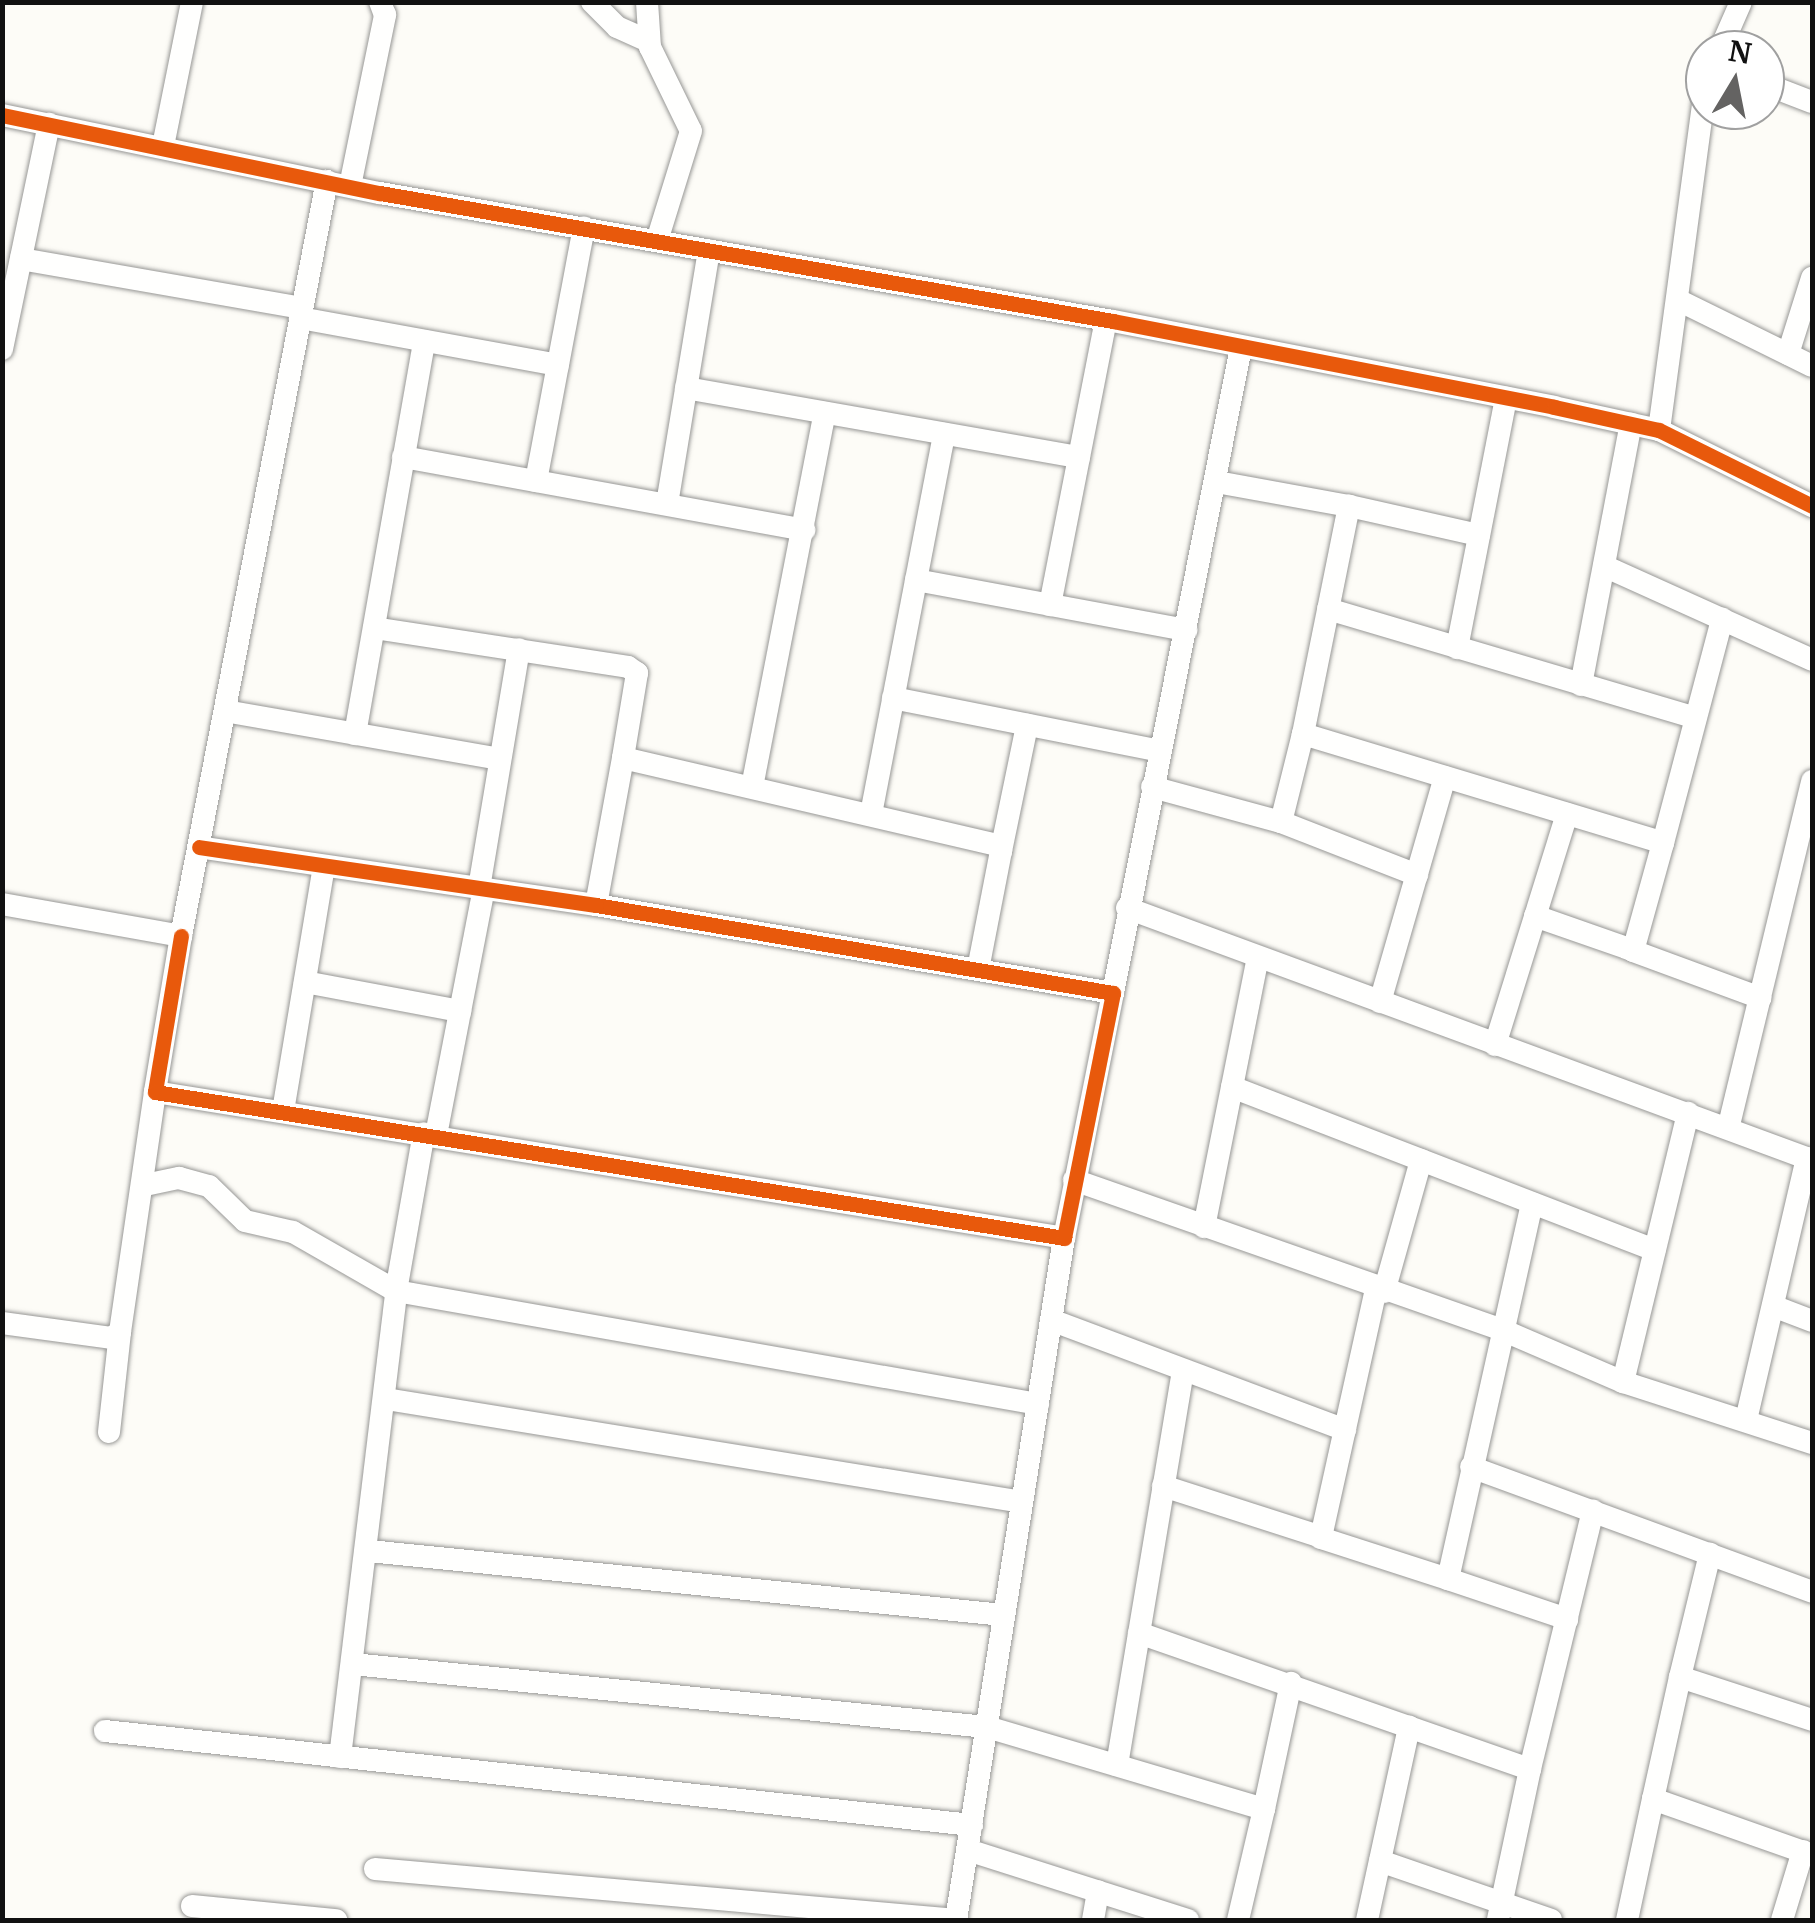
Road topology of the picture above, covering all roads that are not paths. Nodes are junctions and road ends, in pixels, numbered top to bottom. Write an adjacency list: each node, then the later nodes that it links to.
1 (192, 2): 13 (street)
2 (380, 2): 15 (street)
3 (592, 2): 7 (street)
4 (647, 2): 7 (street)
5 (1741, 2): 6 (street)
6 (1729, 30)
7 (648, 41): 17 (street)
8 (1785, 92): 9 (street)
9 (1812, 102)
10 (2, 116): 11 (street)
11 (50, 124): 13 (street); 19 (street)
12 (1700, 130): 21 (street)
13 (163, 146): 14 (street)
14 (327, 181): 15 (street); 22 (street)
15 (350, 186): 16 (street)
16 (584, 228): 17 (street); 28 (street)
17 (657, 241): 18 (street)
18 (709, 250): 23 (street); 30 (street)
19 (21, 259): 22 (street); 26 (street)
20 (1812, 278): 27 (street)
21 (1678, 300): 27 (street); 34 (street)
22 (302, 313): 24 (street); 57 (street)
23 (1106, 320): 25 (street); 37 (street)
24 (424, 340): 28 (street); 36 (street)
25 (1241, 347): 31 (street); 39 (street)
26 (2, 349)
27 (1788, 354): 29 (street)
28 (558, 366): 38 (street)
29 (1812, 366)
30 (686, 388): 32 (street); 40 (street)
31 (1506, 398): 33 (street); 44 (street)
32 (825, 413): 35 (street); 43 (street)
33 (1631, 424): 34 (street); 45 (street)
34 (1660, 430): 42 (street)
35 (944, 434): 37 (street); 46 (street)
36 (403, 457): 38 (street); 50 (street)
37 (1079, 457): 47 (street)
38 (536, 481): 40 (street)
39 (1217, 482): 41 (street); 51 (street)
40 (667, 504): 43 (street)
41 (1350, 506): 44 (street); 48 (street)
42 (1812, 506)
43 (804, 530): 67 (street)
44 (1479, 535): 52 (street)
45 (1604, 566): 49 (street); 55 (street)
46 (916, 580): 47 (street); 56 (street)
47 (1050, 605): 51 (street)
48 (1328, 609): 52 (street); 61 (street)
49 (1722, 619): 54 (street); 58 (street)
50 (374, 628): 53 (street); 60 (street)
51 (1186, 630): 62 (street)
52 (1457, 648): 55 (street)
53 (519, 649): 63 (street); 64 (street)
54 (1812, 660)
55 (1582, 685): 58 (street)
56 (893, 698): 59 (street); 69 (street)
57 (225, 711): 60 (street); 73 (street)
58 (1695, 718): 72 (street)
59 (1028, 725): 62 (street); 74 (street)
60 (356, 734): 63 (street)
61 (1303, 734): 65 (street); 71 (street)
62 (1160, 751): 68 (street)
63 (500, 758): 77 (street)
64 (623, 758): 67 (street); 79 (street)
65 (1445, 777): 70 (street); 76 (street)
66 (1812, 781): 88 (street)
67 (752, 787): 69 (street)
68 (1152, 787): 71 (street); 80 (street)
69 (871, 814): 74 (street)
70 (1567, 814): 72 (street); 81 (street)
71 (1281, 822): 76 (street)
72 (1664, 843): 83 (street)
73 (200, 847): 75 (street); 82 (street)
74 (1001, 851): 85 (street)
75 (324, 866): 77 (street); 86 (street)
76 (1417, 875): 89 (street)
77 (481, 888): 79 (street); 90 (street)
78 (2, 904): 82 (street)
79 (596, 905): 85 (street)
80 (1128, 908): 84 (street); 87 (street)
81 (1535, 916): 83 (street); 91 (street)
82 (181, 936): 93 (street)
83 (1635, 951): 88 (street)
84 (1258, 957): 89 (street); 92 (street)
85 (978, 969): 87 (street)
86 (305, 982): 90 (street); 94 (street)
87 (1113, 993): 100 (street)
88 (1761, 998): 96 (street)
89 (1380, 1002): 91 (street)
90 (460, 1011): 97 (street)
91 (1495, 1044): 95 (street)
92 (1232, 1087): 99 (street); 103 (street)
93 (155, 1092): 94 (street); 101 (street)
94 (283, 1112): 97 (street)
95 (1688, 1113): 96 (street); 105 (street)
96 (1730, 1125): 98 (street)
97 (430, 1134): 104 (street); 106 (street)
98 (1810, 1158): 108 (street)
99 (1421, 1160): 102 (street); 107 (street)
100 (1074, 1180): 103 (street); 104 (street)
101 (145, 1186): 106 (street); 113 (street)
102 (1532, 1203): 105 (street); 112 (street)
103 (1204, 1227): 107 (street)
104 (1064, 1238): 109 (street)
105 (1655, 1250): 115 (street)
106 (396, 1291): 116 (street); 117 (street)
107 (1380, 1291): 112 (street); 119 (street)
108 (1772, 1306): 110 (street); 118 (street)
109 (1051, 1320): 114 (street); 117 (street)
110 (1812, 1321)
111 (2, 1323): 113 (street)
112 (1500, 1329): 115 (street); 122 (street)
113 (120, 1332): 120 (street)
114 (1183, 1370): 119 (street); 123 (street)
115 (1623, 1382): 118 (street)
116 (386, 1399): 124 (street); 127 (street)
117 (1038, 1404): 124 (street)
118 (1746, 1420): 121 (street)
119 (1345, 1430): 126 (street)
120 (109, 1432)
121 (1812, 1443)
122 (1472, 1467): 125 (street); 129 (street)
123 (1164, 1486): 126 (street); 133 (street)
124 (1022, 1502): 131 (street)
125 (1593, 1512): 128 (street); 132 (street)
126 (1322, 1538): 129 (street)
127 (368, 1550): 131 (street); 134 (street)
128 (1710, 1554): 130 (street); 135 (street)
129 (1448, 1579): 132 (street)
130 (1812, 1592)
131 (1004, 1615): 138 (street)
132 (1567, 1619): 143 (street)
133 (1139, 1633): 136 (street); 142 (street)
134 (352, 1664): 138 (street); 141 (street)
135 (1680, 1677): 137 (street); 144 (street)
136 (1291, 1683): 139 (street); 145 (street)
137 (1812, 1720)
138 (988, 1727): 142 (street); 146 (street)
139 (1409, 1727): 143 (street); 149 (street)
140 (104, 1731): 141 (street)
141 (340, 1756): 146 (street)
142 (1117, 1766): 145 (street)
143 (1530, 1769): 153 (street)
144 (1653, 1798): 148 (street); 161 (street)
145 (1264, 1809): 158 (street)
146 (972, 1824): 147 (street)
147 (968, 1850): 151 (street); 155 (street)
148 (1808, 1853): 162 (street)
149 (1380, 1861): 153 (street); 159 (street)
150 (376, 1868): 155 (street)
151 (1098, 1892): 156 (street); 157 (street)
152 (192, 1906): 154 (street)
153 (1500, 1912): 160 (street)
154 (336, 1920)
155 (956, 1920)
156 (1093, 1920)
157 (1188, 1920)
158 (1238, 1920)
159 (1367, 1920)
160 (1551, 1920)
161 (1628, 1920)
162 (1782, 1920)

